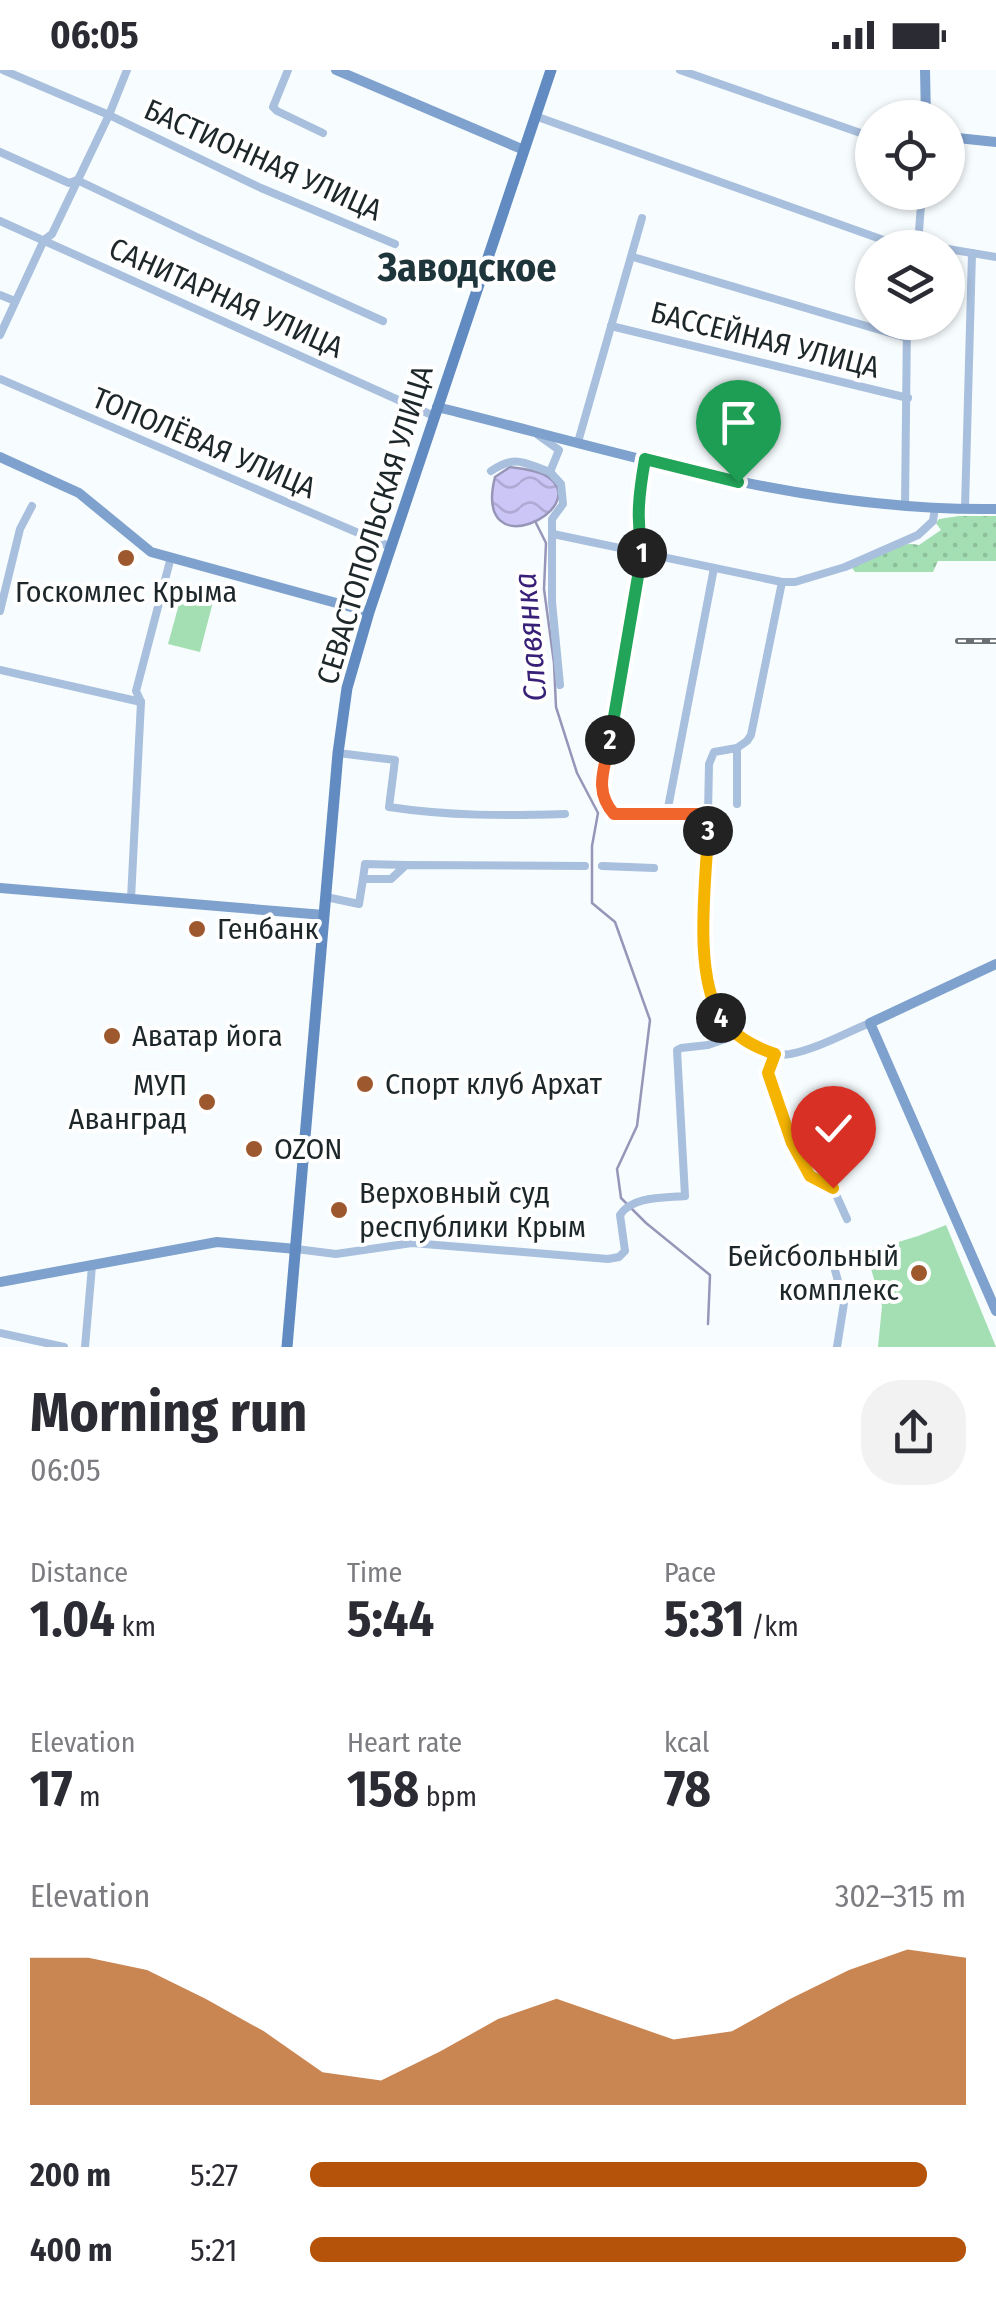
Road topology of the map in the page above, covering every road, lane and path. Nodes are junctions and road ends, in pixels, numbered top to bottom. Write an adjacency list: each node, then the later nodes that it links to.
1 (3, 70): 9 (street, БАСТИОННАЯ УЛИЦА)
2 (127, 70): 9 (street)
3 (288, 70): 12 (street)
4 (336, 70): 15 (main road)
5 (551, 70): 10 (main road, СЕВАСТОПОЛЬСКАЯ УЛИЦА)
6 (680, 70): 11 (street)
7 (925, 70): 8 (main road)
8 (926, 100)
9 (109, 116): 17 (street); 22 (street, БАСТИОННАЯ УЛИЦА)
10 (536, 116): 15 (main road, СЕВАСТОПОЛЬСКАЯ УЛИЦА); 20 (street)
11 (855, 131)
12 (323, 133)
13 (965, 138): 14 (main road)
14 (996, 142)
15 (524, 150): 36 (main road, СЕВАСТОПОЛЬСКАЯ УЛИЦА)
16 (0, 152): 17 (street)
17 (77, 180): 21 (street); 29 (street)
18 (642, 218): 25 (street)
19 (0, 220): 21 (street, САНИТАРНАЯ УЛИЦА)
20 (863, 230)
21 (44, 240): 28 (street); 36 (street, САНИТАРНАЯ УЛИЦА)
22 (394, 244)
23 (965, 252): 24 (street)
24 (972, 253): 26 (street); 46 (street)
25 (633, 257): 30 (street); 31 (street)
26 (996, 257)
27 (0, 295): 28 (street)
28 (15, 301): 32 (street)
29 (383, 321)
30 (855, 323)
31 (612, 326): 35 (street, БАССЕЙНАЯ УЛИЦА); 38 (street)
32 (0, 336)
33 (907, 340): 35 (street)
34 (0, 379): 49 (street, ТОПОЛЁВАЯ УЛИЦА)
35 (908, 398): 44 (street)
36 (435, 412): 37 (main road); 49 (main road, СЕВАСТОПОЛЬСКАЯ УЛИЦА)
37 (535, 432): 38 (main road); 42 (street)
38 (578, 442): 40 (main road)
39 (0, 458): 51 (main road)
40 (645, 459): 44 (main road); 50 (street)
41 (492, 471): 42 (street)
42 (550, 472): 48 (street)
43 (32, 506): 54 (street)
44 (905, 506): 45 (main road)
45 (935, 508): 46 (main road); 53 (street)
46 (965, 508): 47 (main road)
47 (996, 509)
48 (553, 534): 50 (street); 57 (street)
49 (391, 546): 55 (main road, СЕВАСТОПОЛЬСКАЯ УЛИЦА)
50 (642, 552): 52 (street); 62 (street)
51 (171, 557): 55 (main road); 58 (street)
52 (714, 568): 53 (street); 62 (street)
53 (782, 582): 59 (street)
54 (0, 612)
55 (369, 612): 60 (main road, СЕВАСТОПОЛЬСКАЯ УЛИЦА)
56 (0, 670): 58 (street)
57 (560, 684)
58 (141, 702): 72 (street)
59 (738, 748): 61 (street); 64 (street)
60 (338, 753): 63 (street); 71 (main road, СЕВАСТОПОЛЬСКАЯ УЛИЦА)
61 (737, 804)
62 (666, 813): 64 (street)
63 (566, 814)
64 (709, 814): 76 (street)
65 (406, 865): 66 (street); 69 (street); 69 (street)
66 (585, 866)
67 (602, 866): 68 (street)
68 (654, 868)
69 (364, 878): 71 (street)
70 (0, 888): 72 (main road)
71 (326, 897): 73 (main road, СЕВАСТОПОЛЬСКАЯ УЛИЦА)
72 (131, 899): 73 (main road)
73 (324, 915): 79 (main road, СЕВАСТОПОЛЬСКАЯ УЛИЦА)
74 (996, 964): 75 (main road)
75 (870, 1022): 77 (street); 83 (main road)
76 (737, 1035): 77 (street); 79 (street)
77 (775, 1054): 78 (street)
78 (847, 1219)
79 (296, 1249): 81 (main road); 87 (main road, СЕВАСТОПОЛЬСКАЯ УЛИЦА)
80 (832, 1260): 88 (street)
81 (92, 1266): 82 (main road); 86 (street)
82 (0, 1282)
83 (996, 1311)
84 (0, 1334): 85 (street)
85 (64, 1347)
86 (85, 1347)
87 (288, 1347)
88 (837, 1347)

